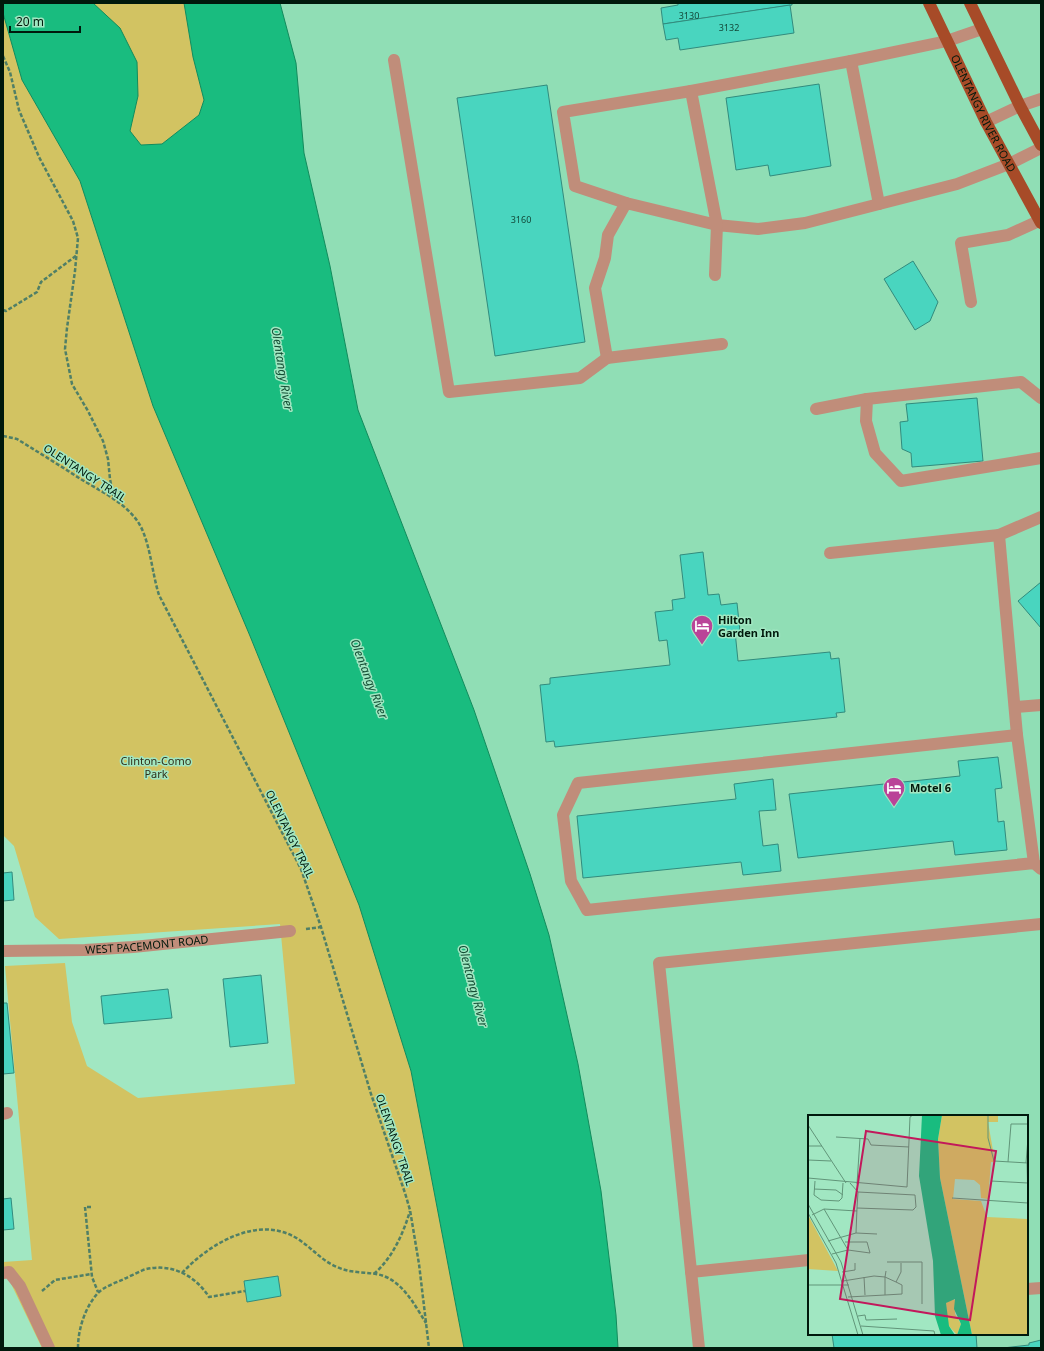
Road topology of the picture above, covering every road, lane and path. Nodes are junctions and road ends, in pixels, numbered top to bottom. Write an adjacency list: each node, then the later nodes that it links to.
1 (929, 3): 4 (main road, OLENTANGY RIVER ROAD)
2 (970, 3): 3 (main road)
3 (982, 29): 4 (street); 10 (main road)
4 (947, 41): 7 (street); 11 (main road, OLENTANGY RIVER ROAD)
5 (3, 56): 18 (path)
6 (394, 60): 23 (street)
7 (851, 61): 8 (street); 15 (street)
8 (691, 91): 14 (street); 17 (street)
9 (1041, 99): 10 (street)
10 (1020, 106): 11 (street); 12 (main road)
11 (986, 122): 13 (main road, OLENTANGY RIVER ROAD)
12 (1041, 146): 13 (street)
13 (1009, 164): 15 (street); 16 (main road, OLENTANGY RIVER ROAD)
14 (626, 203): 17 (street); 23 (street)
15 (879, 204): 17 (street)
16 (1041, 221): 20 (street)
17 (717, 225): 19 (street)
18 (77, 255): 21 (path); 29 (path)
19 (715, 275)
20 (971, 302)
21 (3, 310)
22 (722, 344): 23 (street)
23 (607, 358)
24 (1041, 397): 25 (street)
25 (867, 399): 26 (street); 28 (street)
26 (816, 409)
27 (3, 436): 29 (path, OLENTANGY TRAIL)
28 (1041, 458)
29 (114, 500): 41 (path, OLENTANGY TRAIL)
30 (1041, 517): 31 (street)
31 (999, 535): 32 (street); 34 (street)
32 (830, 552)
33 (1041, 705): 34 (street)
34 (1016, 707): 35 (street)
35 (1017, 735): 36 (street); 36 (street)
36 (1037, 866)
37 (1041, 924): 44 (street)
38 (290, 931): 39 (street, WEST PACEMONT ROAD)
39 (3, 951)
40 (91, 1207): 46 (path)
41 (410, 1210): 47 (path); 53 (path, OLENTANGY TRAIL)
42 (808, 1260): 44 (street)
43 (6, 1272): 54 (street)
44 (691, 1272): 57 (street)
45 (182, 1273): 47 (path); 51 (path); 52 (path)
46 (91, 1274): 50 (path); 52 (path)
47 (374, 1274): 53 (path)
48 (1041, 1288): 49 (street)
49 (1028, 1289)
50 (43, 1290)
51 (245, 1291)
52 (98, 1292): 55 (path)
53 (426, 1324): 56 (path, OLENTANGY TRAIL)
54 (49, 1348)
55 (78, 1348)
56 (429, 1348)
57 (699, 1348)

